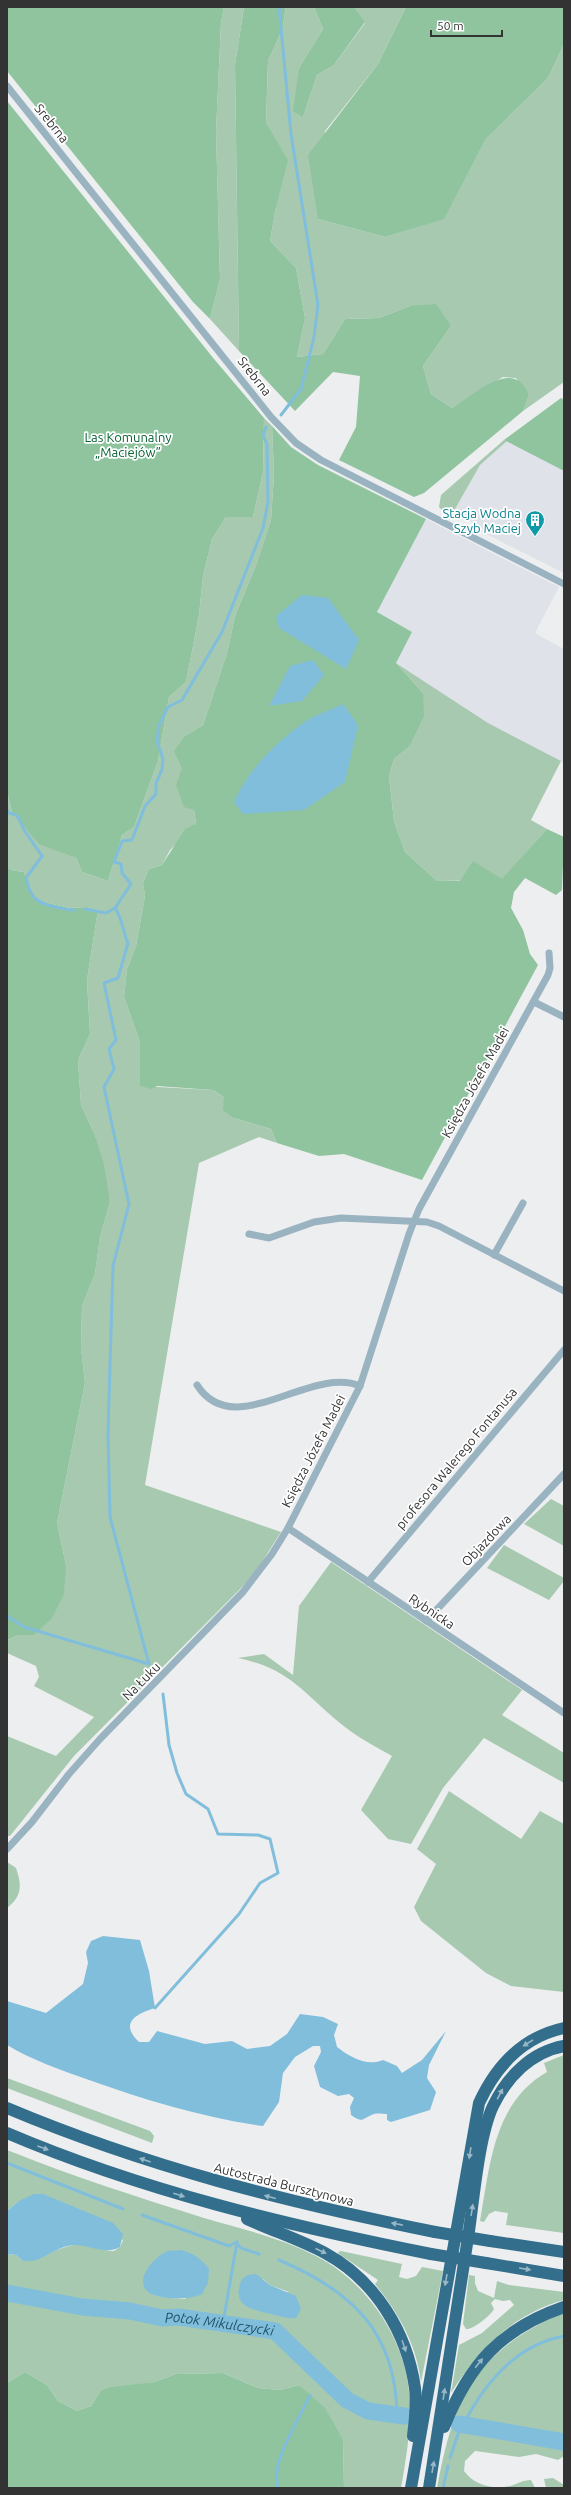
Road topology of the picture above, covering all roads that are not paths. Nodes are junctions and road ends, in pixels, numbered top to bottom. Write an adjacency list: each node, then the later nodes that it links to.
1 (7, 86): 2 (street, Srebrna)
2 (564, 584)
3 (549, 953): 4 (street, Księdza Józefa Madei)
4 (534, 1002): 5 (street); 7 (street, Księdza Józefa Madei)
5 (564, 1017)
6 (523, 1204): 9 (street)
7 (414, 1221): 8 (street); 9 (street); 13 (street, Księdza Józefa Madei)
8 (249, 1234)
9 (494, 1254): 10 (street)
10 (564, 1291)
11 (564, 1350): 16 (street, profesora Walerego Fontanusa)
12 (197, 1386): 13 (street, Księdza Józefa Madei)
13 (360, 1386): 15 (street, Księdza Józefa Madei)
14 (564, 1474): 17 (street, Objazdowa)
15 (288, 1528): 16 (street, Rybnicka); 19 (street, Na Łuku)
16 (368, 1582): 17 (street, Rybnicka)
17 (426, 1622): 18 (street, Rybnicka)
18 (564, 1712)
19 (7, 1849)
20 (564, 2028): 31 (highway, one-way to 31)
21 (564, 2046): 30 (highway, one-way to 21)
22 (7, 2108): 26 (highway, Autostrada Bursztynowa, one-way to 22, bridge)
23 (7, 2133): 24 (highway, one-way to 24)
24 (213, 2205): 28 (highway, one-way to 28, bridge); 31 (highway, one-way to 31)
25 (564, 2244): 26 (highway)
26 (526, 2246): 27 (highway, Autostrada Bursztynowa)
27 (564, 2252)
28 (564, 2276)
29 (564, 2307): 30 (highway, one-way to 29)
30 (436, 2447): 32 (highway, one-way to 30)
31 (409, 2488)
32 (429, 2488)

